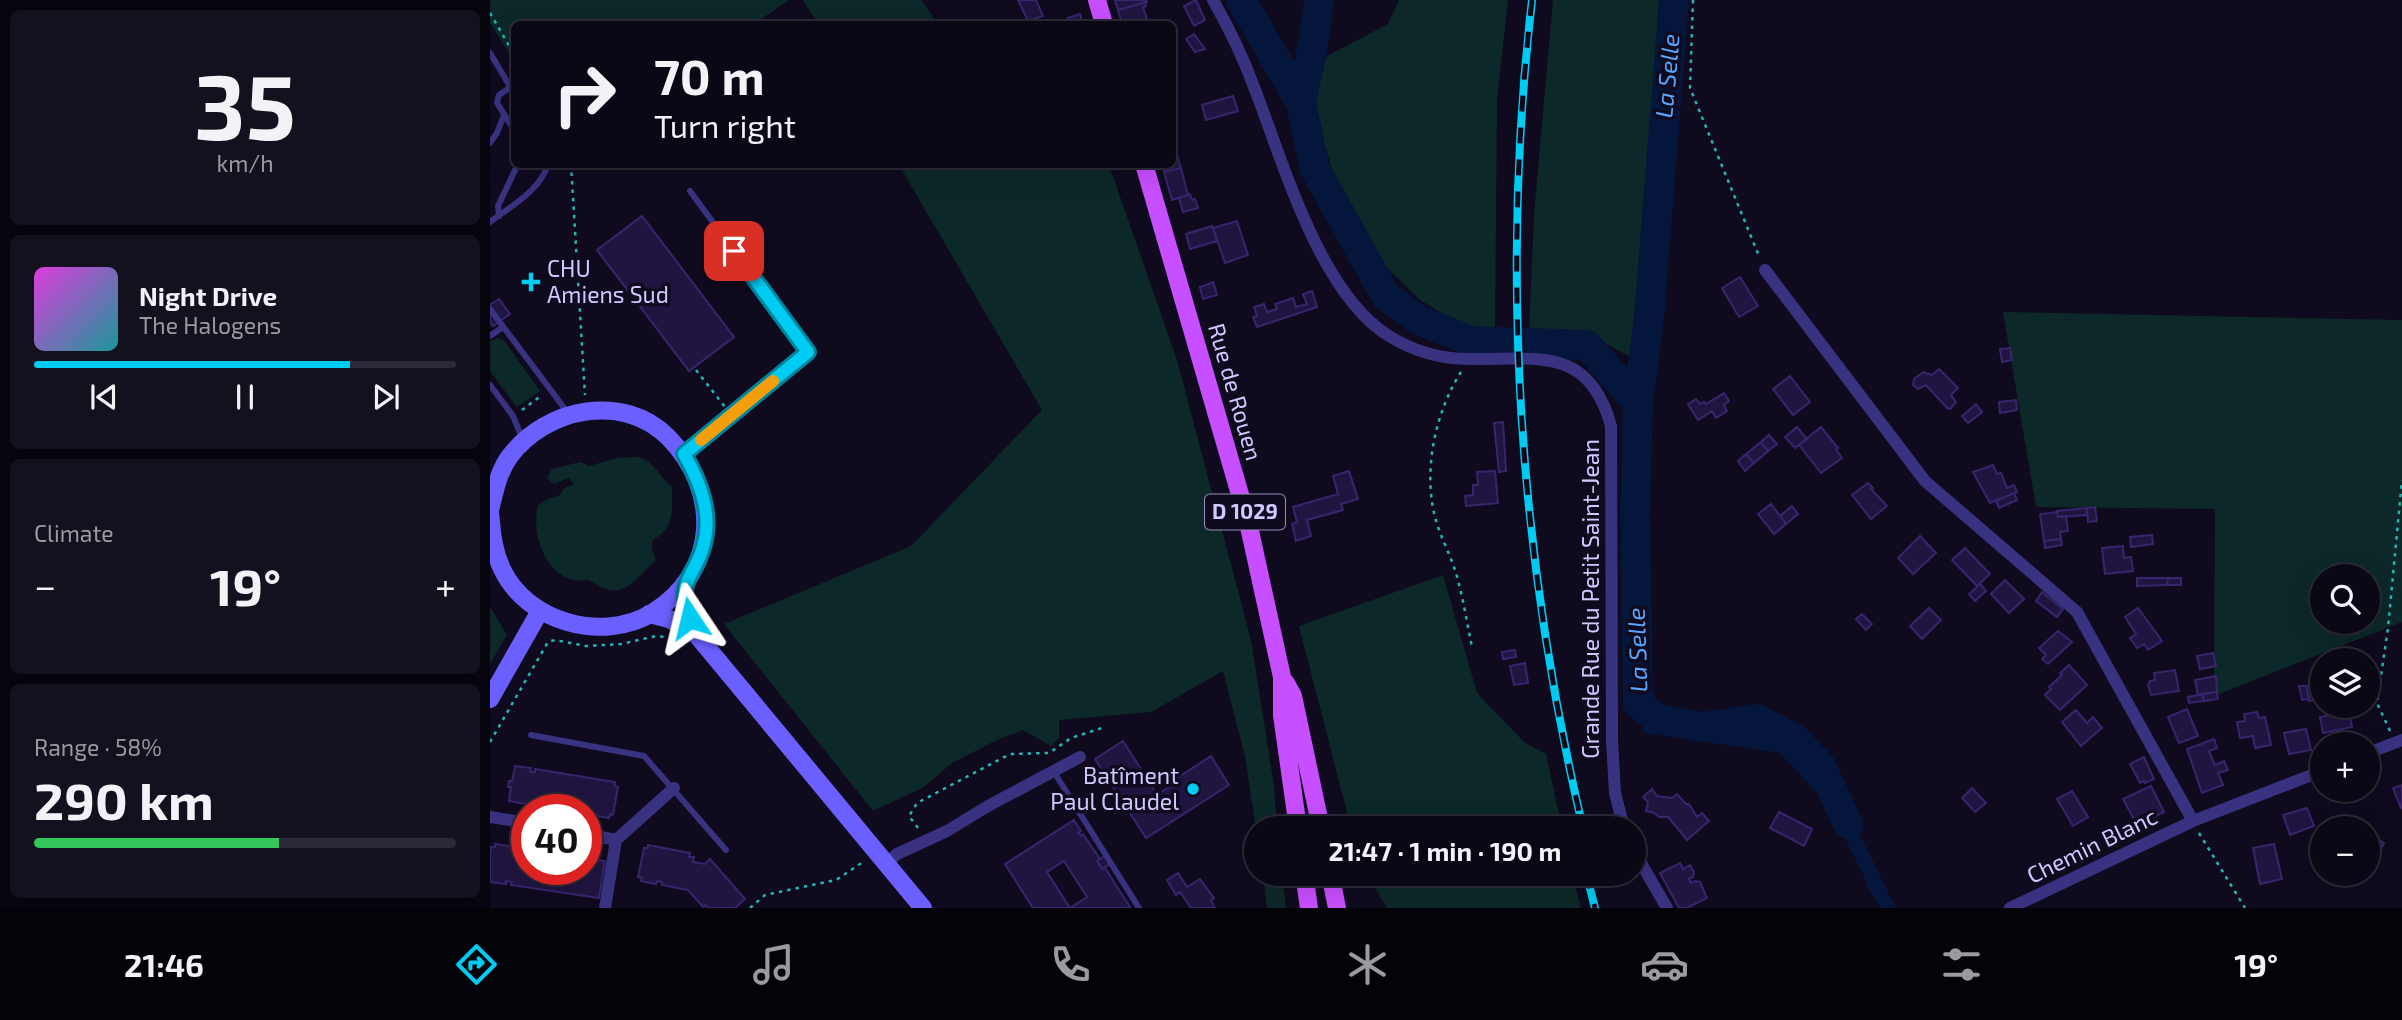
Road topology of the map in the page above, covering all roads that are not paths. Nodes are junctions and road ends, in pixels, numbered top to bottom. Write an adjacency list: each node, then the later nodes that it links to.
1 (1097, 0): 3 (main road)
2 (1213, 0): 44 (street, Grande Rue du Petit Saint-Jean)
3 (1103, 21)
4 (490, 53): 5 (lane)
5 (511, 87)
6 (511, 91): 7 (lane)
7 (499, 95): 8 (lane); 9 (lane)
8 (490, 97)
9 (504, 115): 10 (lane); 11 (lane)
10 (511, 126)
11 (490, 143)
12 (516, 168): 16 (lane)
13 (547, 168): 16 (lane)
14 (1145, 168): 33 (main road, Rue de Rouen / D 1029)
15 (690, 191): 25 (lane)
16 (499, 216): 17 (lane)
17 (490, 222)
18 (1765, 270): 47 (street)
19 (490, 309): 20 (lane)
20 (503, 327): 21 (lane); 23 (lane)
21 (490, 336)
22 (490, 385): 24 (lane)
23 (578, 413): 24 (street); 25 (street)
24 (523, 441): 26 (street)
25 (684, 454): 29 (street)
26 (494, 481): 27 (street)
27 (490, 511): 28 (street)
28 (491, 545): 30 (street)
29 (684, 584): 31 (street); 32 (street)
30 (540, 611): 31 (street); 34 (street)
31 (649, 614): 32 (street)
32 (695, 633): 51 (street)
33 (1282, 677): 42 (main road, Rue de Rouen / D 1029); 43 (main road, Rue de Rouen / D 1029)
34 (490, 699)
35 (531, 735): 41 (lane)
36 (2400, 741): 37 (street)
37 (2380, 748)
38 (1080, 757): 39 (street)
39 (1054, 772): 51 (street); 57 (lane)
40 (2310, 776): 47 (street, Chemin Blanc)
41 (674, 788): 49 (street); 50 (lane)
42 (1296, 816)
43 (1318, 816)
44 (1621, 816)
45 (490, 817): 46 (street)
46 (511, 820)
47 (2193, 821): 61 (street, Chemin Blanc)
48 (602, 837): 49 (street)
49 (616, 840): 55 (street)
50 (726, 850)
51 (881, 858): 56 (street)
52 (1646, 872): 60 (street)
53 (1305, 886): 58 (main road)
54 (1333, 886): 59 (main road)
55 (606, 908)
56 (923, 908)
57 (1139, 908)
58 (1307, 908)
59 (1337, 908)
60 (1667, 908)
61 (2010, 908)

